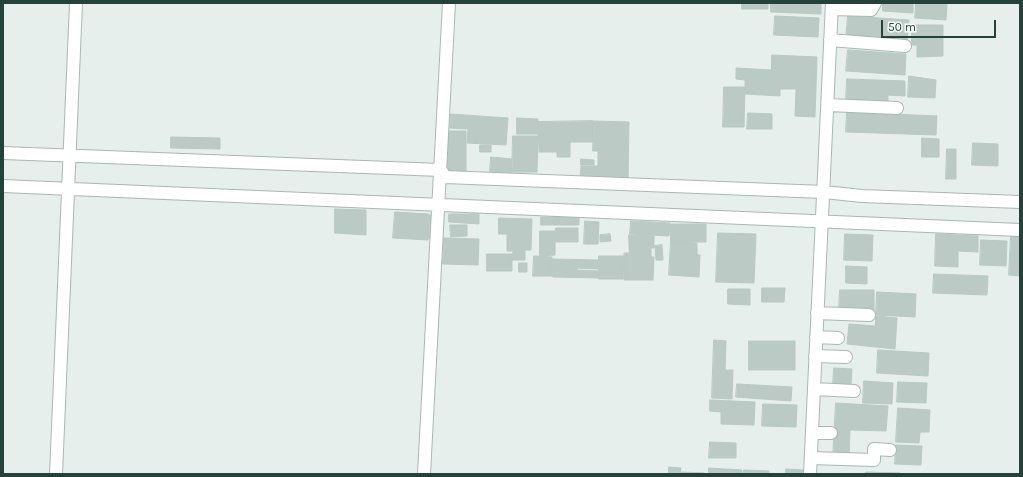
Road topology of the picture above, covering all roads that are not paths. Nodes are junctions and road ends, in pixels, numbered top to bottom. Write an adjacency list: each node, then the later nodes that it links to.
1 (76, 3): 10 (street)
2 (448, 3): 11 (street)
3 (875, 3): 4 (street)
4 (839, 8): 5 (street)
5 (838, 41): 6 (street); 7 (street)
6 (905, 46)
7 (831, 106): 8 (street); 14 (street)
8 (897, 108)
9 (3, 153): 10 (street)
10 (69, 159): 11 (street); 12 (street)
11 (440, 176): 14 (street); 15 (street)
12 (68, 185): 13 (street); 15 (street); 27 (street)
13 (3, 186)
14 (824, 194): 16 (street); 17 (street)
15 (439, 201): 17 (street); 28 (street)
16 (1020, 202)
17 (828, 220): 18 (street); 19 (street)
18 (1020, 230)
19 (825, 314): 20 (street); 21 (street)
20 (869, 315)
21 (820, 337): 22 (street); 23 (street)
22 (838, 338)
23 (822, 389): 24 (street); 26 (street)
24 (854, 392)
25 (890, 450): 26 (street)
26 (820, 459): 29 (street)
27 (56, 474)
28 (424, 474)
29 (810, 474)

